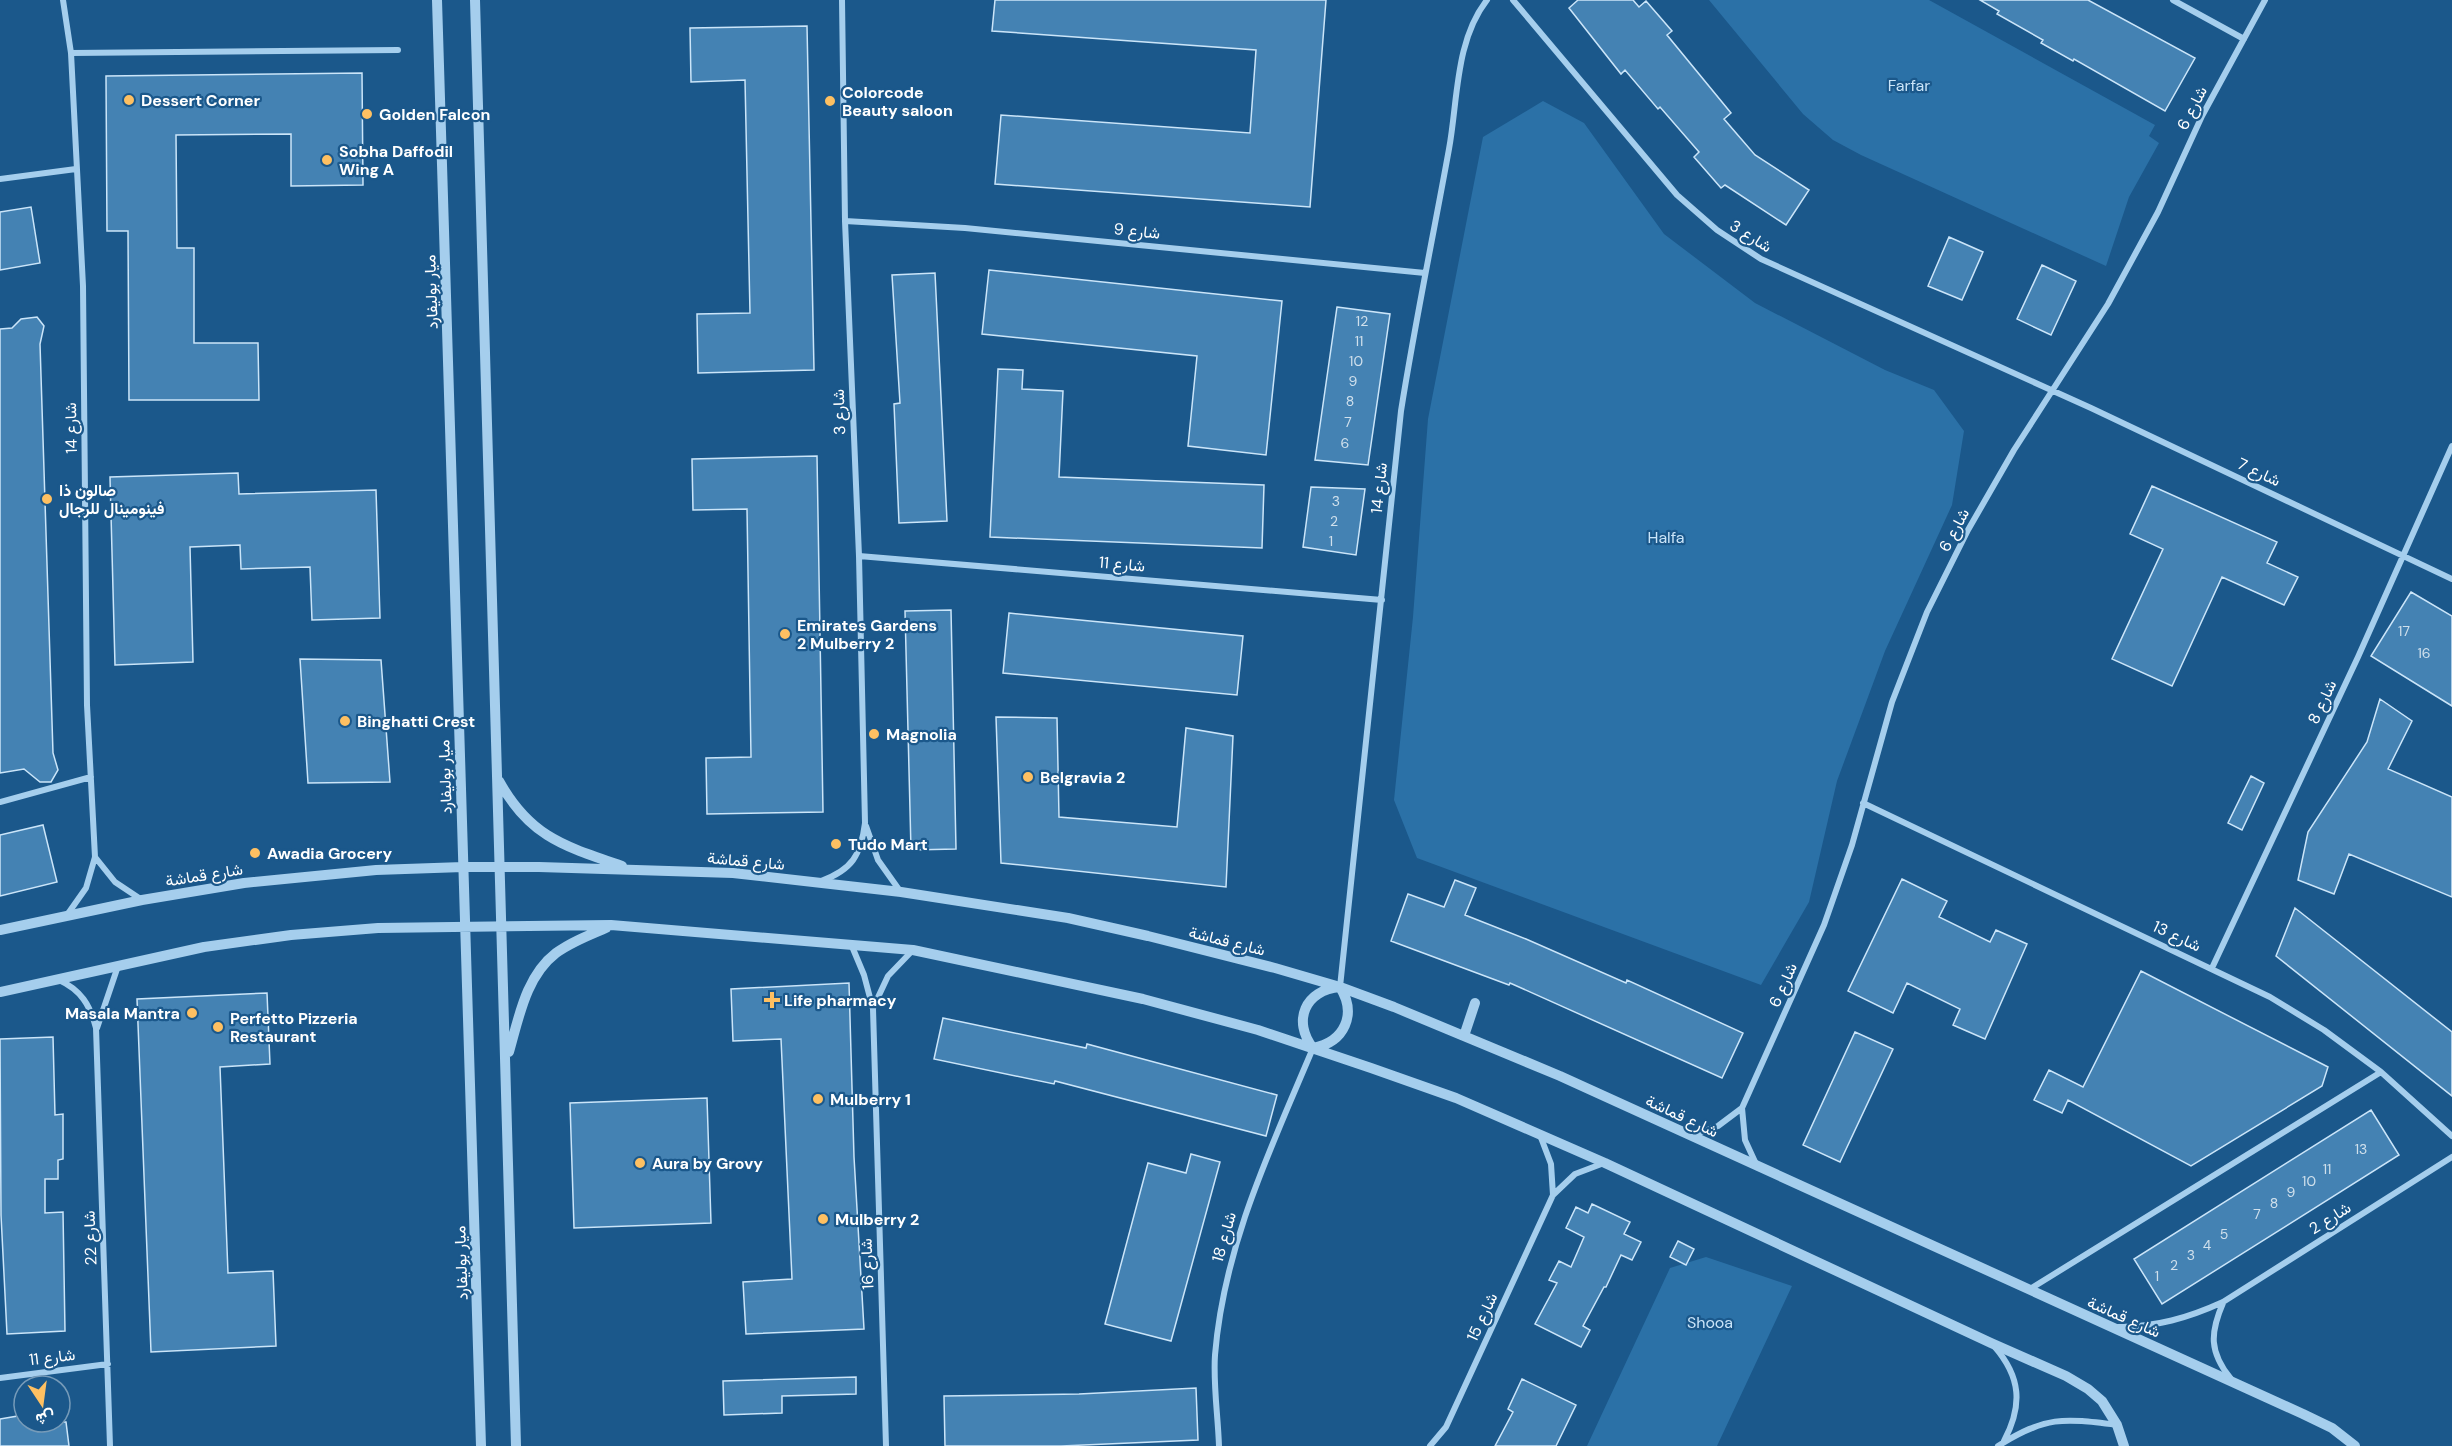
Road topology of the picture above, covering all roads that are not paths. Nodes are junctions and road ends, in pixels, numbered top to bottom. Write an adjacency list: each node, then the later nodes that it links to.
1 (63, 0): 11 (street, شارع 14)
2 (437, 0): 28 (street, ميار بوليفارد)
3 (475, 0): 23 (street)
4 (842, 0): 14 (street, شارع 3)
5 (1487, 0): 15 (street, شارع 14)
6 (1513, 0): 16 (street, شارع 3)
7 (2173, 0): 9 (street)
8 (2265, 0): 9 (street, شارع 6)
9 (2244, 39): 16 (street, شارع 6)
10 (398, 50): 11 (street)
11 (71, 53): 12 (street, شارع 14)
12 (76, 169): 13 (street); 22 (street, شارع 14)
13 (0, 179)
14 (845, 221): 15 (street, شارع 9); 18 (street, شارع 3)
15 (1425, 273): 21 (street, شارع 14)
16 (2053, 391): 19 (street, شارع 7); 25 (street, شارع 6)
17 (2452, 446): 19 (street, شارع 8)
18 (859, 555): 21 (street, شارع 11); 26 (street, شارع 3)
19 (2404, 555): 20 (street, شارع 7); 42 (street, شارع 8)
20 (2452, 579)
21 (1382, 600): 44 (street, شارع 14)
22 (91, 777): 24 (street); 27 (street, شارع 14)
23 (497, 778): 29 (street); 30 (street)
24 (0, 802)
25 (1863, 803): 42 (street, شارع 13); 53 (street, شارع 6)
26 (865, 823): 31 (street, شارع 3); 32 (street, شارع 3)
27 (94, 857): 33 (street); 34 (street, شارع 14)
28 (463, 867): 29 (street, شارع قماشة); 33 (street, شارع قماشة); 37 (street, ميار بوليفارد)
29 (500, 867): 30 (street, شارع قماشة); 36 (street)
30 (634, 871): 31 (street, شارع قماشة)
31 (818, 883): 32 (street, شارع قماشة)
32 (901, 892): 44 (street, شارع قماشة)
33 (142, 900): 34 (street, شارع قماشة)
34 (67, 915): 38 (street, شارع قماشة)
35 (611, 925): 36 (street); 39 (street); 51 (street)
36 (502, 926): 37 (street); 51 (street)
37 (465, 927): 41 (street); 71 (street, ميار بوليفارد)
38 (0, 930)
39 (850, 944): 40 (street); 47 (street, شارع 16)
40 (913, 950): 47 (street, شارع 16); 50 (street)
41 (118, 964): 43 (street); 48 (street, شارع 22)
42 (2212, 968): 52 (street, شارع 13)
43 (56, 978): 45 (street); 48 (street, شارع 22)
44 (1340, 987): 49 (street, شارع قماشة); 50 (street); 50 (street)
45 (0, 992)
46 (1475, 1003): 49 (street)
47 (873, 1009): 73 (street, شارع 16)
48 (96, 1028): 65 (street, شارع 22)
49 (1464, 1036): 55 (street, شارع قماشة)
50 (1313, 1048): 54 (street); 74 (street, شارع 18)
51 (505, 1064): 72 (street)
52 (2381, 1071): 56 (street, شارع 13); 61 (street)
53 (1742, 1108): 55 (street, شارع 6); 59 (street, شارع 6)
54 (1540, 1135): 58 (street); 60 (street, شارع 15)
55 (1689, 1136): 59 (street, شارع قماشة)
56 (2452, 1136)
57 (2452, 1157): 62 (street, شارع 2)
58 (1605, 1163): 60 (street, شارع 15); 64 (street)
59 (1759, 1168): 61 (street, شارع قماشة)
60 (1552, 1195): 75 (street, شارع 15)
61 (2028, 1290): 63 (street, شارع قماشة)
62 (2223, 1302): 63 (street, شارع 2); 67 (street)
63 (2108, 1327): 67 (street, شارع قماشة)
64 (1991, 1343): 68 (street); 69 (street)
65 (108, 1364): 66 (street, شارع 11); 70 (street, شارع 22)
66 (0, 1378)
67 (2234, 1382): 77 (street, شارع قماشة)
68 (2117, 1425): 69 (street); 76 (street)
69 (2000, 1444)
70 (110, 1446)
71 (481, 1446)
72 (516, 1446)
73 (886, 1446)
74 (1219, 1446)
75 (1431, 1446)
76 (2124, 1446)
77 (2355, 1446)

